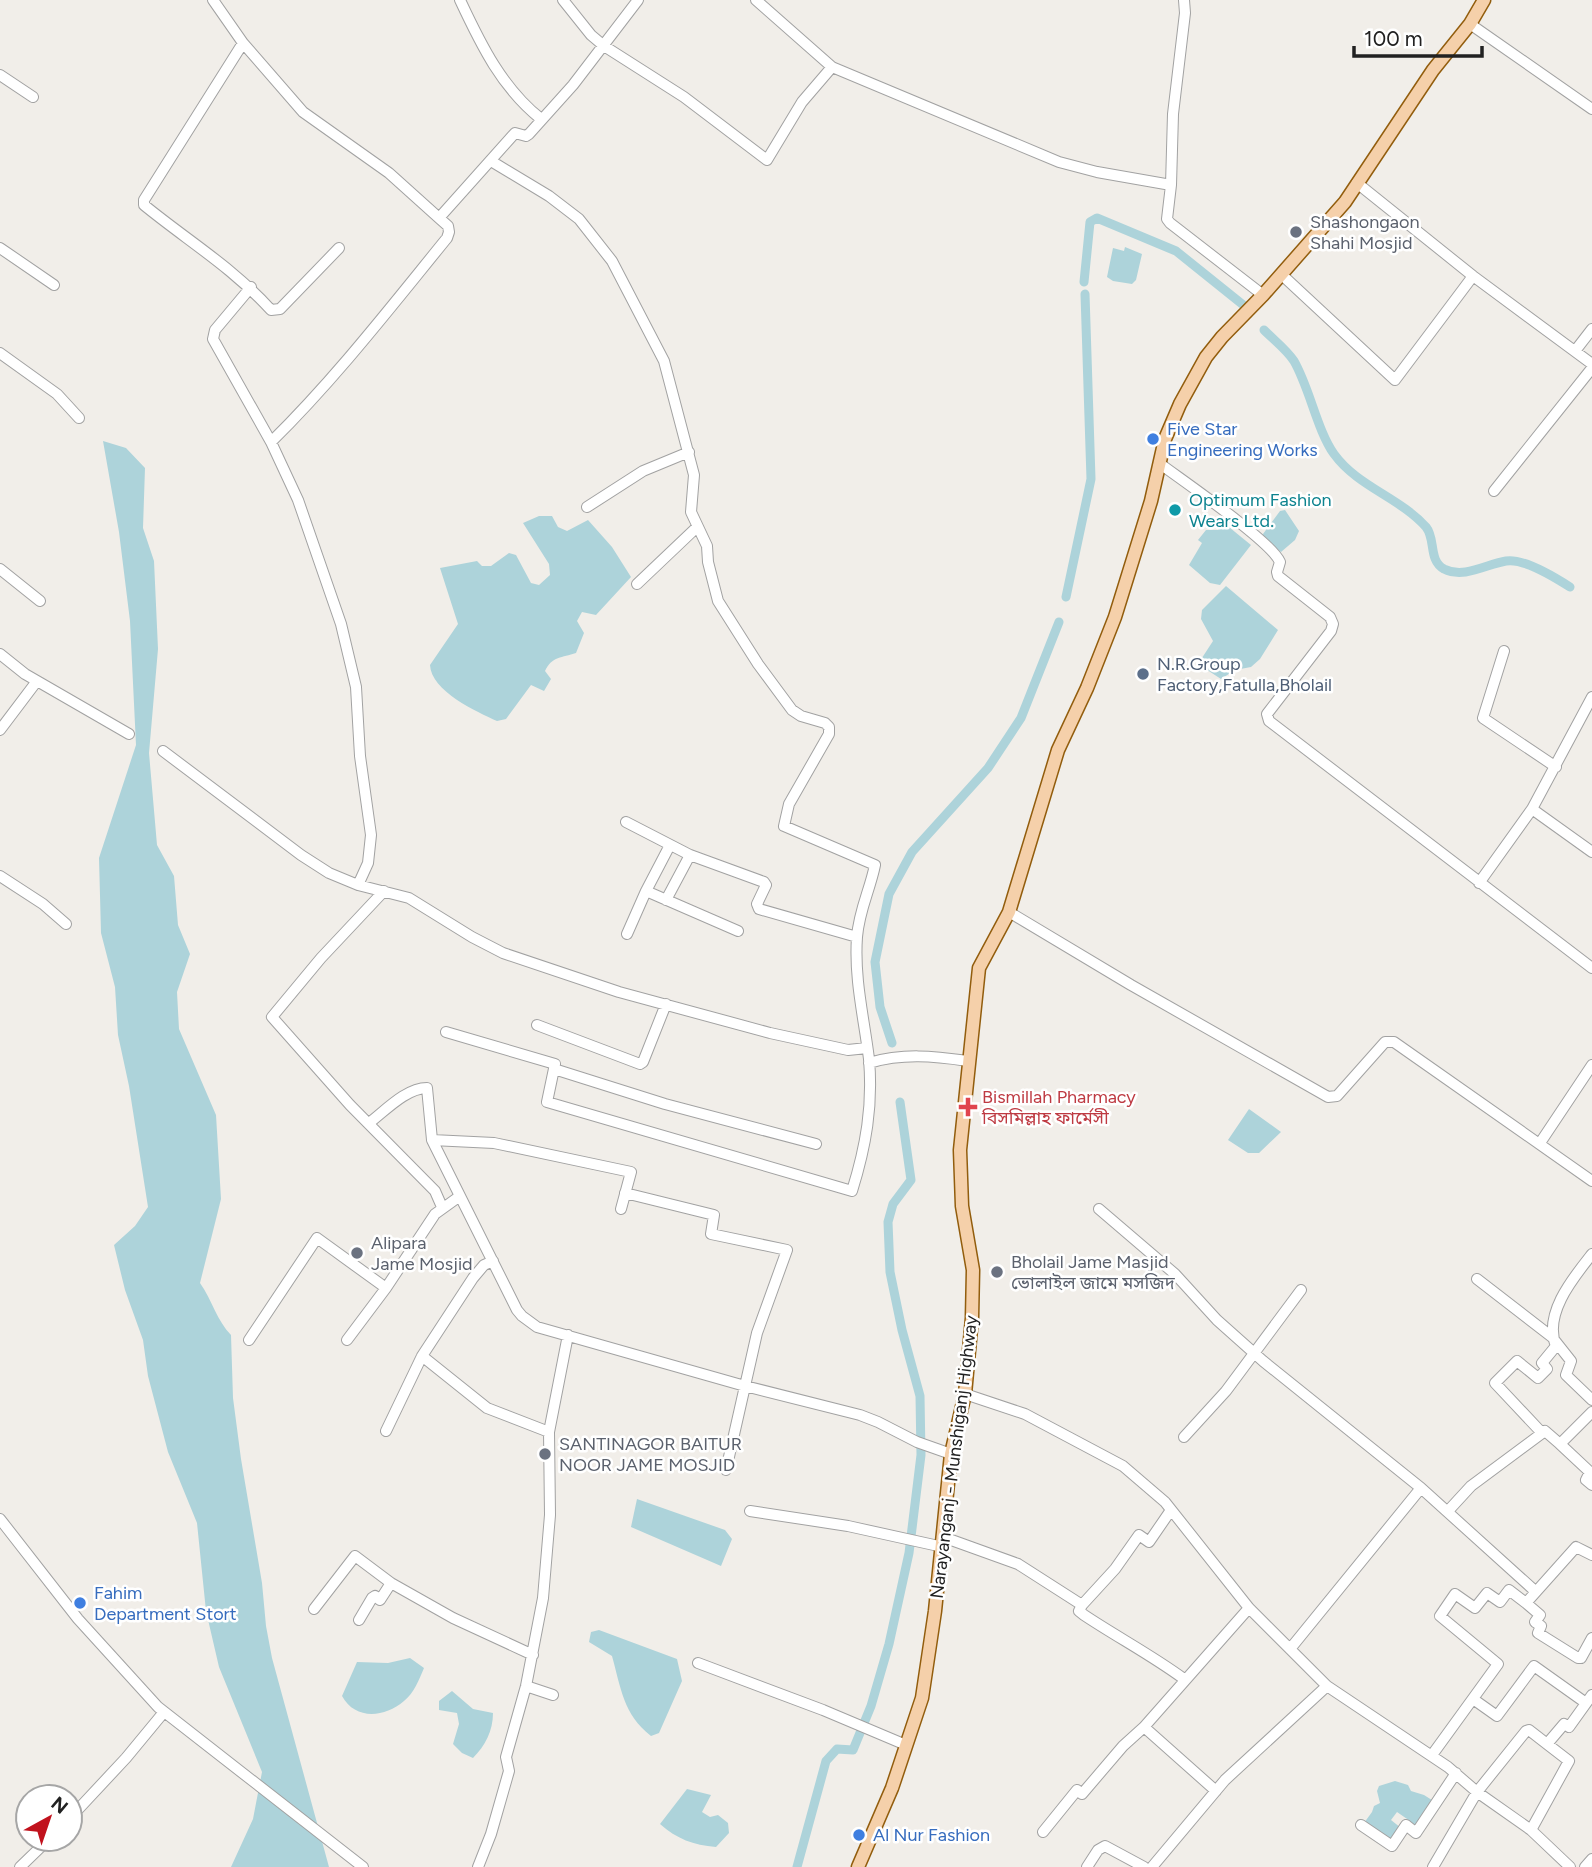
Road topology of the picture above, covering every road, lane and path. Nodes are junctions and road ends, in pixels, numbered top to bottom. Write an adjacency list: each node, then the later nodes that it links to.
1 (213, 0): 9 (street)
2 (460, 0): 15 (street)
3 (563, 0): 10 (street)
4 (638, 0): 10 (street)
5 (756, 0): 11 (street)
6 (1184, 0): 18 (street)
7 (1484, 0): 8 (main road, Narayanganj - Munshiganj Highway)
8 (1469, 24): 14 (street); 17 (main road, Narayanganj - Munshiganj Highway)
9 (243, 43): 19 (street); 25 (street)
10 (604, 46): 11 (street); 15 (street)
11 (832, 67): 18 (street)
12 (0, 75): 13 (street)
13 (33, 97)
14 (1592, 109)
15 (541, 119): 16 (street)
16 (491, 161): 19 (street); 33 (street)
17 (1357, 183): 22 (main road, Narayanganj - Munshiganj Highway); 23 (street)
18 (1171, 185): 26 (street)
19 (439, 218): 32 (street)
20 (0, 248): 24 (street)
21 (339, 248): 25 (street)
22 (1281, 274): 23 (street); 26 (main road, Narayanganj - Munshiganj Highway)
23 (1473, 276): 28 (street)
24 (54, 285)
25 (251, 288): 32 (street)
26 (1264, 295): 34 (main road, Narayanganj - Munshiganj Highway)
27 (1592, 329): 28 (street)
28 (1575, 351): 30 (street)
29 (0, 353): 31 (street)
30 (1592, 366): 35 (street)
31 (79, 418)
32 (271, 442): 56 (street)
33 (689, 452): 36 (street); 37 (street)
34 (1159, 463): 55 (street); 60 (main road, Narayanganj - Munshiganj Highway)
35 (1494, 491)
36 (587, 507)
37 (697, 527): 39 (street); 64 (street)
38 (0, 569): 40 (street)
39 (637, 584)
40 (40, 601)
41 (1504, 651): 48 (street)
42 (0, 654): 43 (street)
43 (37, 681): 45 (street); 46 (street)
44 (1592, 697): 48 (street)
45 (0, 730)
46 (129, 734)
47 (163, 751): 56 (street)
48 (1556, 766): 49 (street)
49 (1532, 809): 52 (street); 55 (street)
50 (626, 822): 51 (street)
51 (670, 845): 53 (street); 58 (street)
52 (1592, 852)
53 (690, 855): 59 (street); 64 (street)
54 (0, 876): 61 (street)
55 (1479, 883): 65 (street)
56 (358, 885): 57 (street)
57 (384, 891): 66 (street); 74 (street)
58 (646, 891): 59 (street); 63 (street)
59 (666, 900): 62 (street)
60 (1009, 912): 70 (main road, Narayanganj - Munshiganj Highway); 76 (street)
61 (66, 924)
62 (738, 931)
63 (627, 934)
64 (857, 937): 69 (street)
65 (1592, 968)
66 (666, 1004): 67 (street); 69 (street)
67 (537, 1025)
68 (446, 1032): 73 (street)
69 (867, 1048): 71 (street)
70 (968, 1060): 71 (street); 96 (main road, Narayanganj - Munshiganj Highway)
71 (869, 1063): 73 (street)
72 (1592, 1065): 76 (street)
73 (555, 1069): 77 (street)
74 (369, 1123): 75 (street); 81 (street)
75 (432, 1140): 79 (street); 80 (street)
76 (1541, 1143): 78 (street)
77 (816, 1144)
78 (1592, 1181)
79 (625, 1193): 82 (street); 95 (street)
80 (460, 1196): 81 (street); 85 (street)
81 (442, 1208): 87 (street)
82 (621, 1209)
83 (1098, 1209): 93 (street)
84 (1592, 1254): 90 (street)
85 (493, 1261): 89 (street); 94 (street)
86 (1478, 1279): 90 (street)
87 (386, 1288): 91 (street); 92 (street)
88 (1301, 1290): 93 (street)
89 (568, 1335): 95 (street); 100 (street)
90 (1552, 1337): 97 (street); 101 (street)
91 (249, 1340)
92 (347, 1340)
93 (1255, 1354): 102 (street); 107 (street)
94 (422, 1356): 99 (street); 100 (street)
95 (746, 1386): 104 (street); 105 (street)
96 (965, 1394): 104 (main road, Narayanganj - Munshiganj Highway); 108 (street)
97 (1592, 1401)
98 (1592, 1412): 103 (street)
99 (386, 1431)
100 (549, 1432): 123 (street)
101 (1542, 1433): 103 (street); 110 (street)
102 (1184, 1437)
103 (1560, 1444): 106 (street)
104 (951, 1454): 112 (main road, Narayanganj - Munshiganj Highway)
105 (726, 1470)
106 (1592, 1485)
107 (1421, 1488): 110 (street); 122 (street)
108 (1171, 1510): 117 (street); 118 (street)
109 (750, 1511): 112 (street)
110 (1448, 1511): 115 (street)
111 (0, 1519): 131 (street)
112 (943, 1542): 117 (street); 134 (main road, Narayanganj - Munshiganj Highway)
113 (1592, 1555): 115 (street)
114 (391, 1583): 119 (street); 120 (street); 123 (street)
115 (1535, 1591): 116 (street)
116 (1525, 1603): 121 (street); 129 (street)
117 (1082, 1605): 125 (street)
118 (1249, 1608): 122 (street); 125 (street)
119 (314, 1609)
120 (359, 1620)
121 (1592, 1638)
122 (1290, 1649): 127 (street)
123 (533, 1655): 126 (street)
124 (698, 1663): 134 (street)
125 (1184, 1679): 132 (street)
126 (526, 1686): 128 (street); 147 (street)
127 (1326, 1686): 135 (street); 137 (street)
128 (553, 1695)
129 (1473, 1699): 130 (street); 135 (street)
130 (1589, 1699): 133 (street)
131 (164, 1712): 139 (street); 146 (street)
132 (1144, 1727): 137 (street); 142 (street)
133 (1547, 1744): 138 (street); 141 (street)
134 (906, 1745): 148 (main road, Narayanganj - Munshiganj Highway)
135 (1432, 1755): 136 (street)
136 (1456, 1773): 138 (street); 140 (street)
137 (1216, 1791): 151 (street)
138 (1477, 1792): 141 (street); 152 (street)
139 (84, 1803)
140 (1361, 1825)
141 (1531, 1830): 153 (street)
142 (1043, 1832)
143 (34, 1853): 145 (street)
144 (1592, 1856): 154 (street)
145 (20, 1867)
146 (363, 1867)
147 (478, 1867)
148 (859, 1867)
149 (1087, 1867): 150 (street)
150 (1144, 1867)
151 (1152, 1867)
152 (1433, 1867)
153 (1570, 1867)
154 (1585, 1867)

